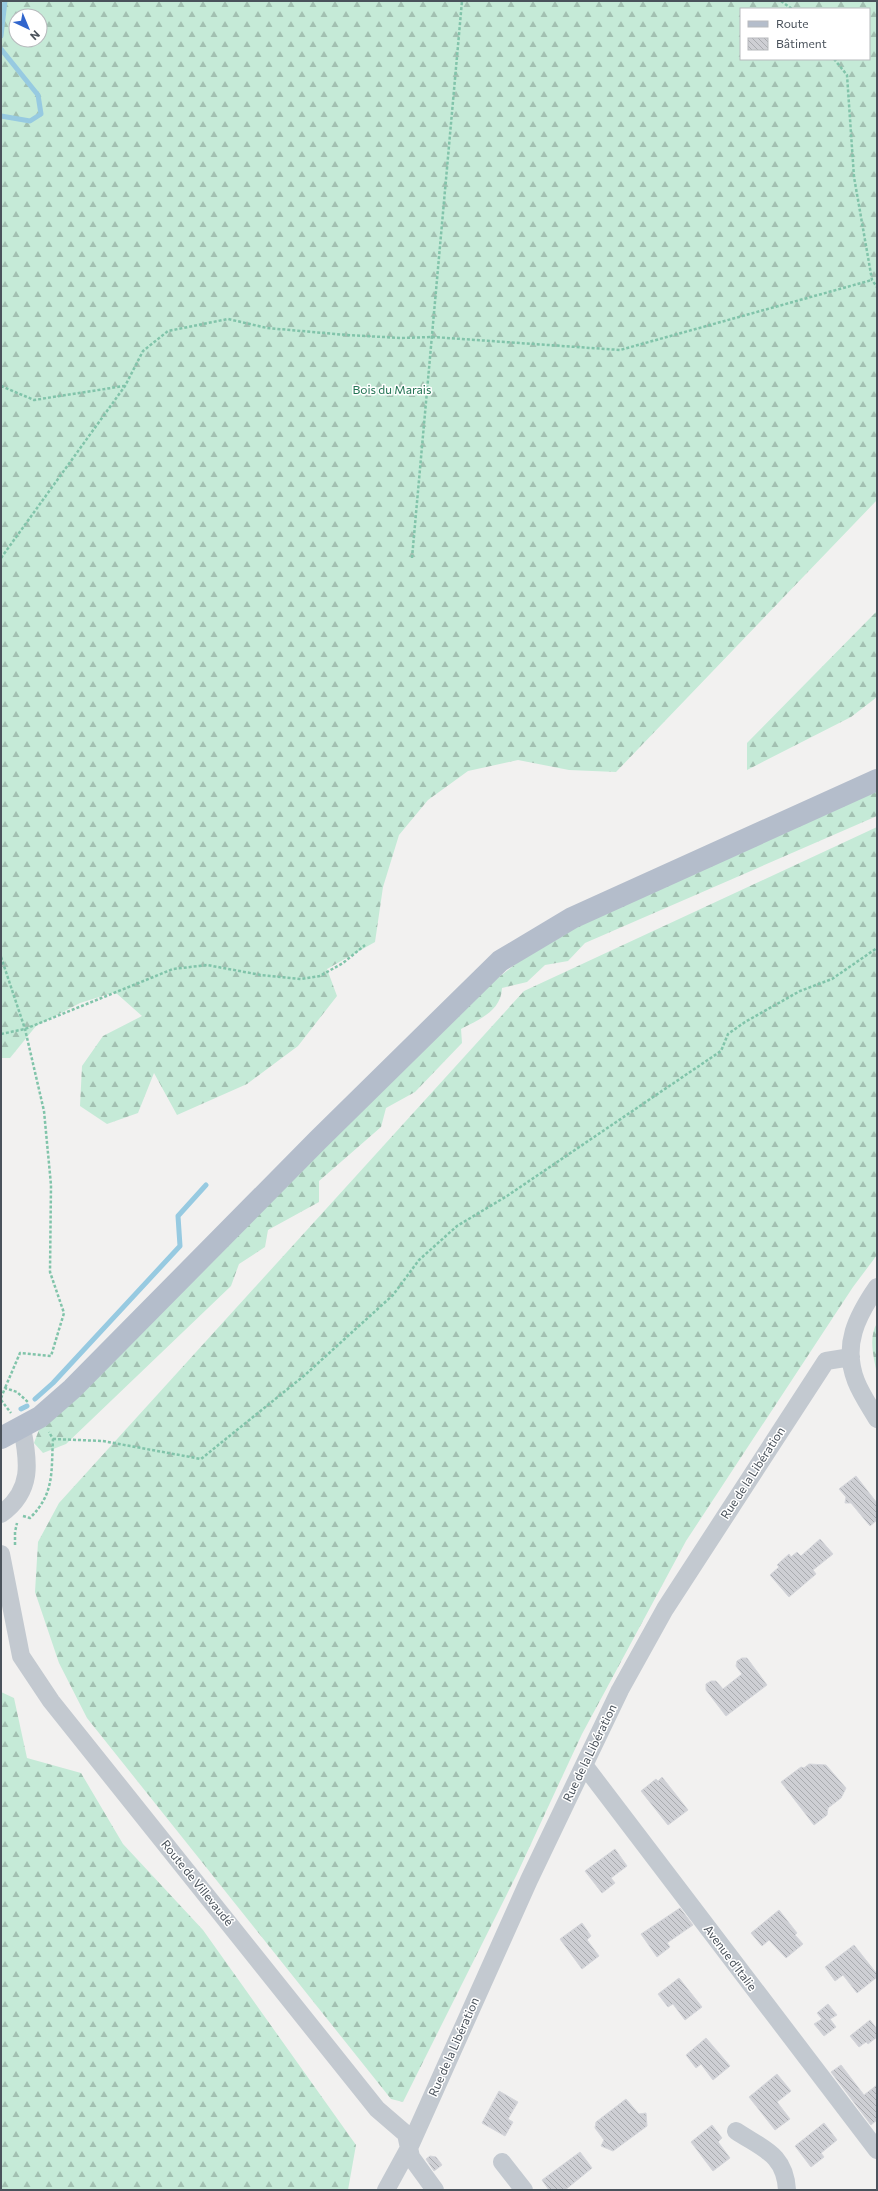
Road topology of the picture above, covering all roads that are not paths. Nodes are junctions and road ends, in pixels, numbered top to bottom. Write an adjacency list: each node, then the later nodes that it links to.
1 (877, 780): 5 (main road)
2 (877, 1287): 3 (street)
3 (851, 1357): 4 (street); 10 (street, Rue de la Libération)
4 (877, 1419)
5 (22, 1428): 6 (main road); 7 (main road); 8 (street)
6 (1, 1438)
7 (1, 1445)
8 (1, 1514)
9 (1, 1554): 12 (street, Route de Villevaudé)
10 (584, 1765): 12 (street, Rue de la Libération); 13 (street, Avenue d'Italie)
11 (736, 2131): 18 (street)
12 (409, 2148): 15 (street, Rue de la Libération); 16 (street, Route de Villevaudé)
13 (877, 2150)
14 (502, 2162): 17 (street)
15 (386, 2190)
16 (435, 2190)
17 (524, 2190)
18 (787, 2190)

